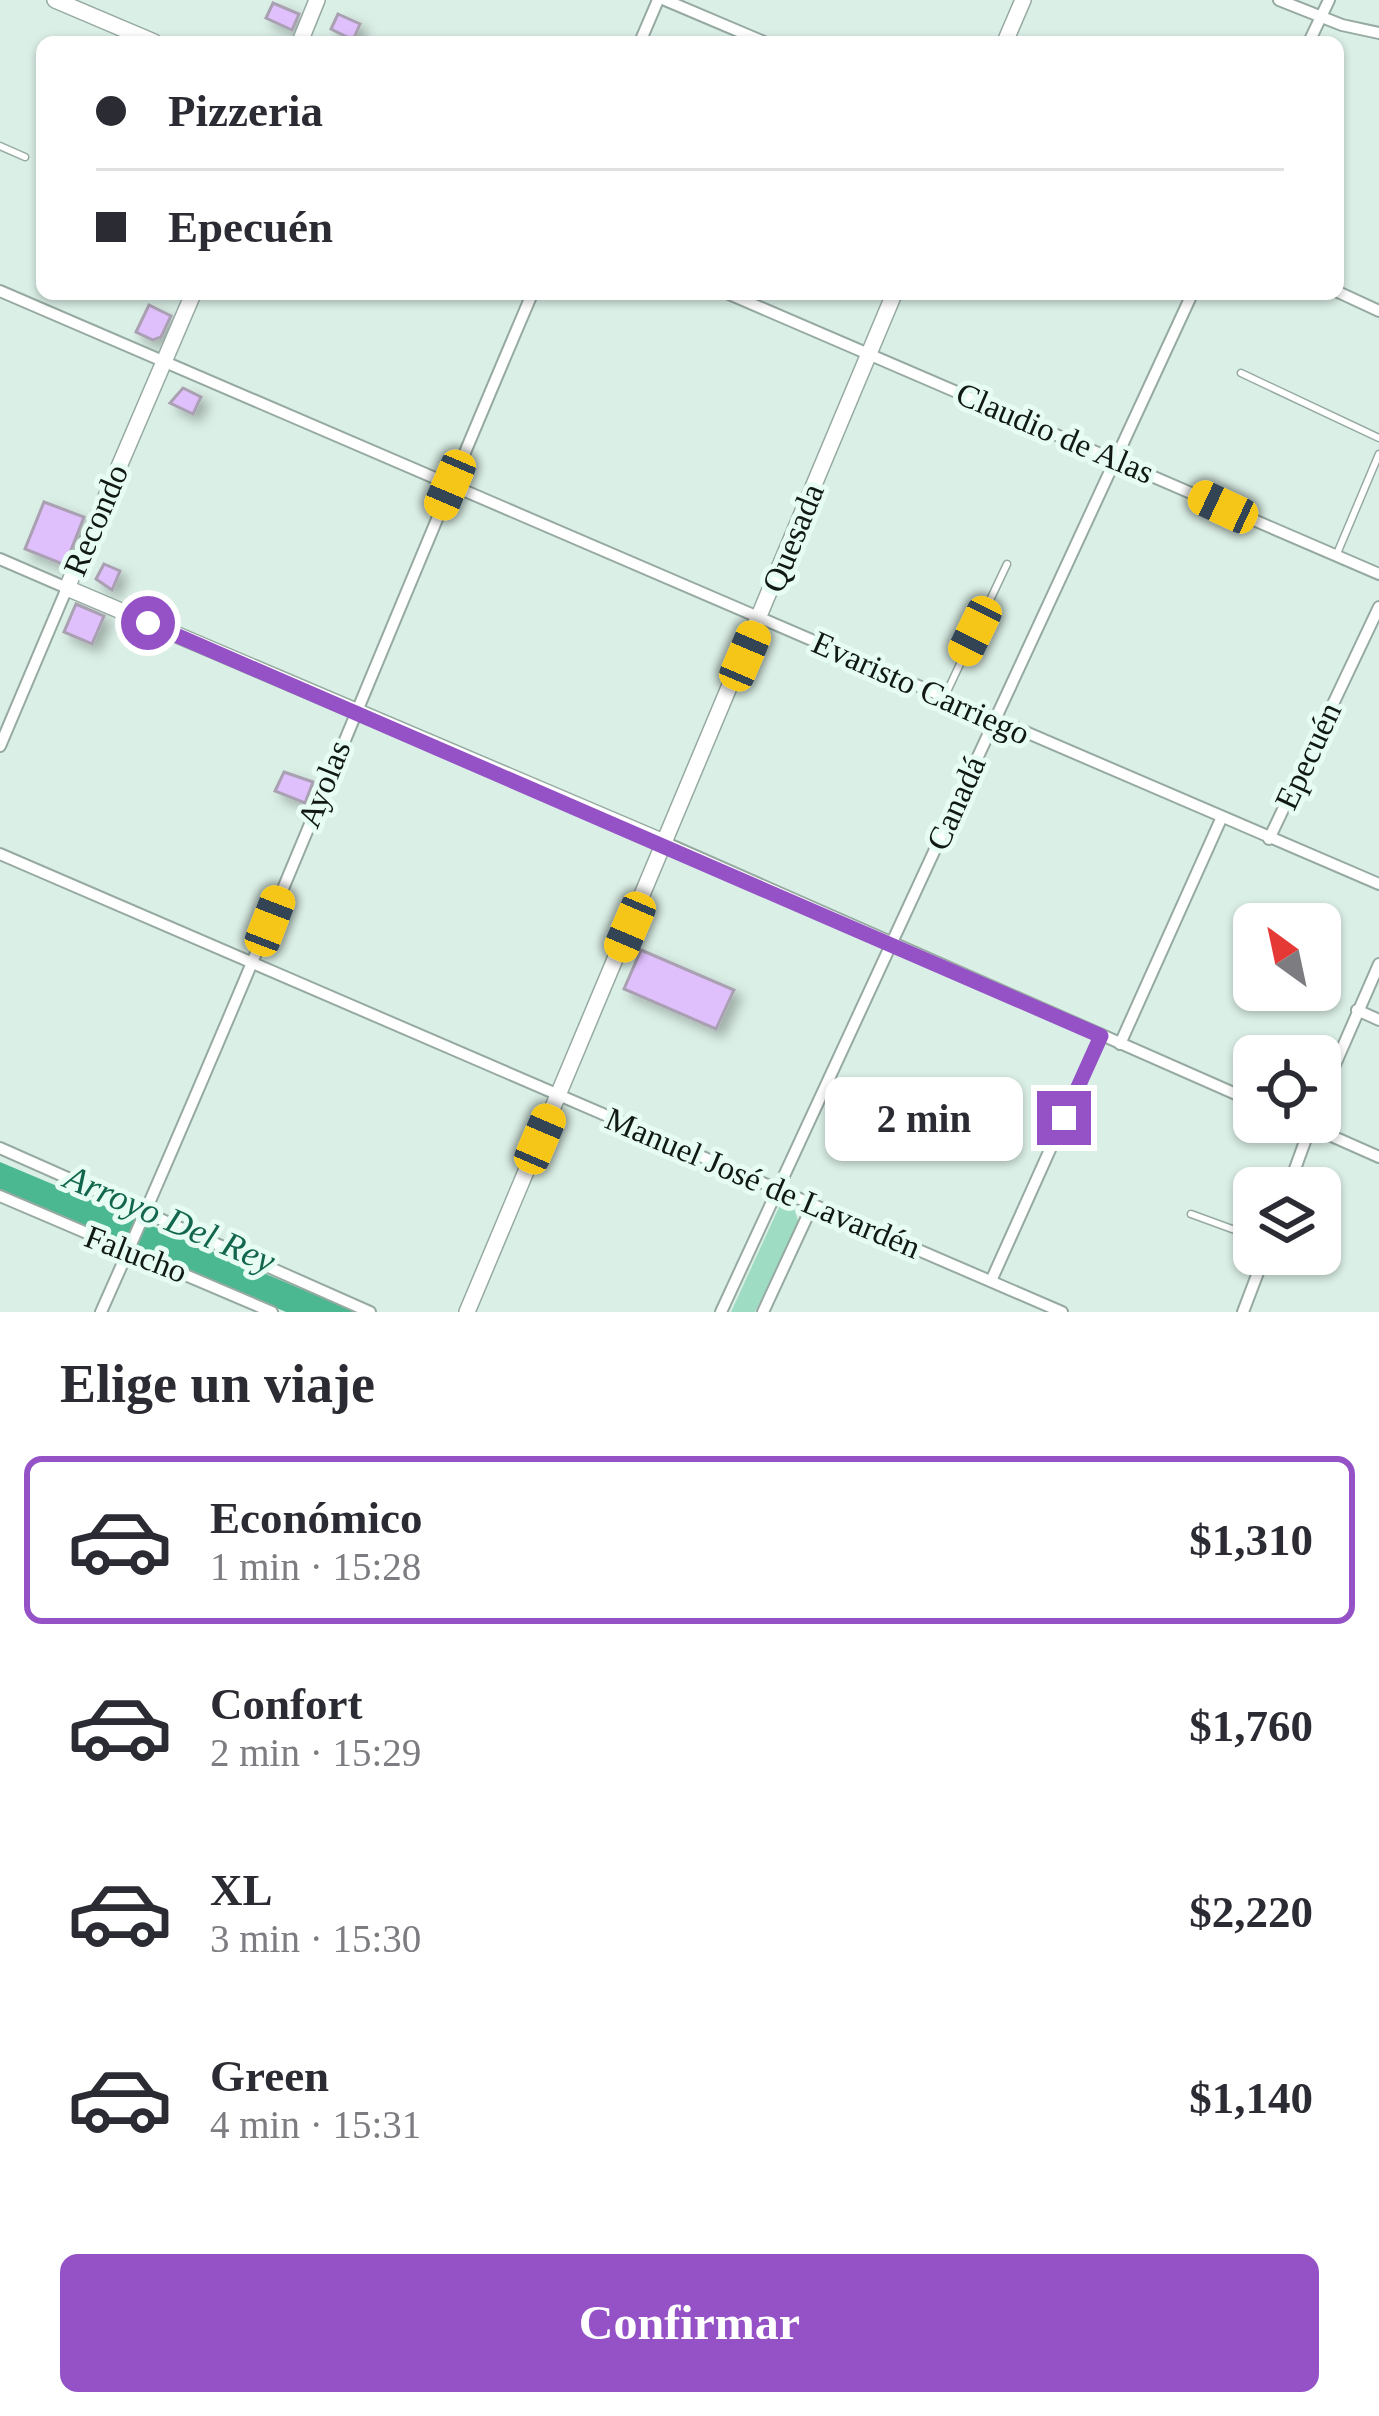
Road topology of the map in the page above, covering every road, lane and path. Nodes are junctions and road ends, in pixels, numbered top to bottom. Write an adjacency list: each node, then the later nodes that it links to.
1 (55, 0): 9 (street)
2 (317, 0): 10 (street)
3 (662, 0): 11 (street); 12 (street)
4 (1023, 0): 13 (street)
5 (1279, 0): 7 (street)
6 (1329, 0): 7 (street)
7 (1321, 18): 8 (street); 14 (street)
8 (1379, 33)
9 (140, 36)
10 (302, 36)
11 (643, 36)
12 (749, 36)
13 (1008, 36)
14 (1313, 36)
15 (0, 146): 16 (lane)
16 (25, 157)
17 (0, 291): 26 (street, Evaristo Carriego)
18 (1344, 295): 24 (street)
19 (191, 300): 26 (street, Recondo)
20 (529, 300): 31 (street, Ayolas)
21 (743, 300): 25 (street, Claudio de Alas)
22 (891, 300): 25 (street, Quesada)
23 (1189, 300): 30 (street, Canadá)
24 (1379, 310)
25 (868, 354): 30 (street, Claudio de Alas); 38 (street, Quesada)
26 (165, 362): 31 (street, Evaristo Carriego); 36 (street, Recondo)
27 (1241, 373): 28 (lane)
28 (1379, 438)
29 (1379, 454): 32 (lane)
30 (1118, 457): 32 (street, Claudio de Alas); 41 (street, Canadá)
31 (450, 485): 38 (street, Evaristo Carriego); 40 (street, Ayolas)
32 (1336, 556): 35 (street, Claudio de Alas)
33 (0, 559): 36 (street)
34 (1007, 564): 39 (lane)
35 (1379, 574)
36 (67, 588): 40 (street); 42 (street, Recondo)
37 (1379, 607): 44 (street, Epecuén)
38 (760, 619): 39 (street, Evaristo Carriego); 45 (street, Quesada)
39 (944, 698): 41 (street, Evaristo Carriego)
40 (353, 711): 45 (street); 49 (street, Ayolas)
41 (993, 720): 43 (street, Evaristo Carriego); 48 (street, Canadá)
42 (0, 746)
43 (1221, 819): 44 (street, Evaristo Carriego); 54 (street, Epecuén)
44 (1269, 839): 47 (street, Evaristo Carriego)
45 (666, 843): 48 (street); 57 (street, Quesada)
46 (0, 854): 49 (street, Manuel José de Lavardén)
47 (1379, 884)
48 (892, 943): 53 (street); 61 (street, Canadá)
49 (254, 963): 57 (street, Manuel José de Lavardén); 64 (street, Ayolas)
50 (1379, 964): 51 (street)
51 (1357, 1010): 52 (street); 55 (street)
52 (1379, 1020)
53 (1101, 1036): 54 (street); 69 (street)
54 (1120, 1044): 56 (street)
55 (1341, 1048)
56 (1233, 1093)
57 (559, 1096): 61 (street, Manuel José de Lavardén); 73 (street, Quesada)
58 (1341, 1140): 60 (street)
59 (0, 1148): 64 (street, Falucho)
60 (1379, 1157)
61 (778, 1188): 63 (street, Manuel José de Lavardén); 74 (street, Canadá)
62 (0, 1196): 67 (street, Falucho)
63 (813, 1204): 69 (street, Manuel José de Lavardén); 75 (street)
64 (146, 1212): 67 (street, Ayolas); 72 (street, Falucho)
65 (1191, 1214): 66 (lane)
66 (1233, 1229)
67 (128, 1250): 70 (street, Ayolas); 71 (street, Falucho)
68 (1257, 1275): 77 (street)
69 (991, 1281): 76 (street, Manuel José de Lavardén)
70 (101, 1312)
71 (272, 1312)
72 (370, 1312)
73 (467, 1312)
74 (722, 1312)
75 (763, 1312)
76 (1062, 1312)
77 (1243, 1312)

